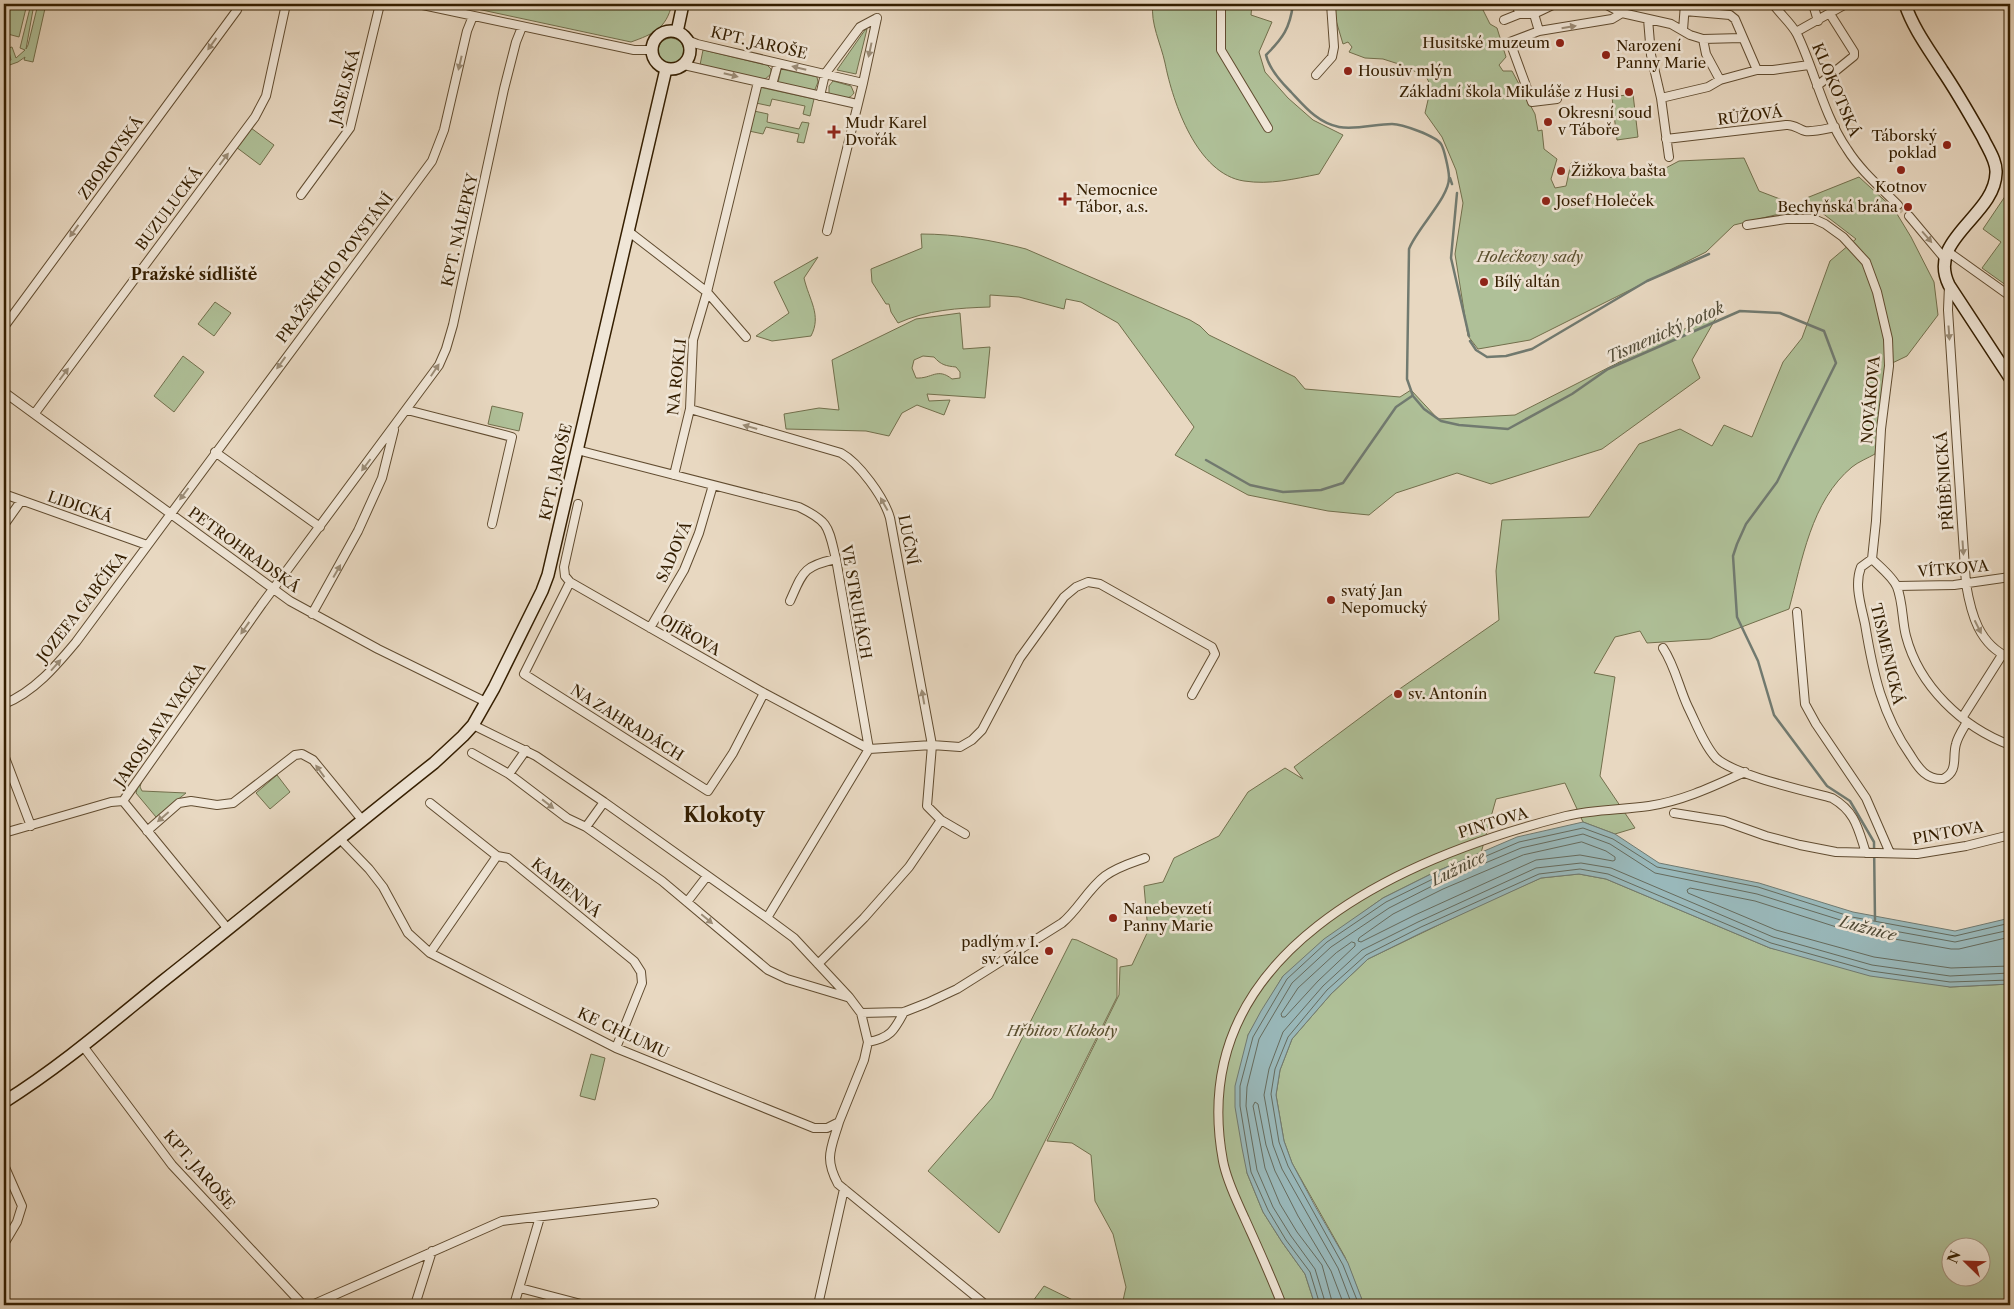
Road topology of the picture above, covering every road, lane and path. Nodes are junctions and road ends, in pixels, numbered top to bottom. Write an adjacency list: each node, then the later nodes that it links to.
1 (239, 4): 63 (street, ZBOROVSKÁ, one-way to 63)
2 (286, 4): 69 (street, BUZULUCKÁ, one-way to 2)
3 (380, 4): 53 (street, JASELSKÁ)
4 (418, 4): 20 (street)
5 (683, 4): 26 (street)
6 (1221, 4): 50 (street)
7 (1331, 4): 39 (street)
8 (1517, 4): 17 (street)
9 (1556, 4): 18 (street)
10 (1773, 4): 28 (street, KLOKOTSKÁ)
11 (1813, 4): 23 (street)
12 (1846, 4): 19 (street)
13 (1905, 4): 59 (street)
14 (1611, 5): 16 (street)
15 (1685, 7): 25 (street); 30 (street)
16 (1622, 13): 21 (street); 27 (street, one-way to 16)
17 (1519, 14): 18 (street); 22 (street)
18 (1534, 14): 27 (street)
19 (1830, 14): 23 (street); 44 (street)
20 (473, 16): 24 (street); 72 (street, PRAŽSKÉHO POVSTÁNÍ, one-way to 72)
21 (1644, 18): 25 (street); 46 (street)
22 (1504, 20)
23 (1818, 21): 28 (street)
24 (522, 27): 32 (street); 68 (street, KPT. NÁLEPKY, one-way to 24)
25 (1683, 30): 29 (street)
26 (677, 32): 31 (street, KPT. JAROŠE); 32 (street)
27 (1538, 32): 47 (street)
28 (1796, 32): 35 (street, KLOKOTSKÁ)
29 (1703, 38): 30 (street); 40 (street)
30 (1742, 38): 37 (street)
31 (688, 40): 33 (street, KPT. JAROŠE); 34 (street, KPT. JAROŠE)
32 (651, 50): 36 (street)
33 (778, 63): 38 (street, KPT. JAROŠE, one-way to 33); 43 (street)
34 (684, 65): 36 (street); 41 (street, one-way to 41)
35 (1809, 65): 37 (street); 44 (street, KLOKOTSKÁ)
36 (666, 69): 57 (street, KPT. JAROŠE)
37 (1757, 70): 40 (street)
38 (825, 74): 42 (street, KPT. JAROŠE); 42 (street, KPT. JAROŠE, one-way to 42); 45 (street)
39 (1316, 75)
40 (1720, 80): 46 (street)
41 (758, 82): 43 (street); 61 (street, NA ROKLI)
42 (863, 83): 48 (street, KPT. JAROŠE)
43 (772, 85): 45 (street)
44 (1817, 86): 49 (street, KLOKOTSKÁ)
45 (820, 96): 48 (street)
46 (1661, 98): 51 (street)
47 (1557, 99)
48 (857, 104): 58 (street, KPT. JAROŠE)
49 (1835, 127): 51 (street, RŮŽOVÁ); 54 (street, KLOKOTSKÁ)
50 (1268, 128)
51 (1666, 140): 52 (street)
52 (1669, 157)
53 (302, 195)
54 (1898, 205)
55 (1909, 216): 59 (street, one-way to 59)
56 (1748, 225): 83 (street, NOVÁKOVA)
57 (628, 230): 61 (street); 71 (street, KPT. JAROŠE)
58 (827, 231)
59 (1946, 255): 60 (street); 62 (street)
60 (1949, 285): 65 (street); 87 (street, PŘÍBĚNICKÁ, one-way to 87)
61 (707, 292): 64 (street); 67 (street, NA ROKLI)
62 (2010, 296)
63 (4, 327)
64 (746, 337)
65 (2010, 378)
66 (4, 392): 69 (street, PETROHRADSKÁ)
67 (690, 409): 73 (street, NA ROKLI); 102 (street, LUČNÍ, one-way to 67)
68 (407, 410): 70 (street, KPT. NÁLEPKY); 79 (street)
69 (35, 413): 78 (street, PETROHRADSKÁ)
70 (395, 426): 81 (street, KPT. NÁLEPKY, one-way to 81); 92 (street, KPT. NÁLEPKY, one-way to 70)
71 (577, 450): 73 (street, VE STRUHÁCH); 98 (street, KPT. JAROŠE)
72 (215, 452): 78 (street, PRAŽSKÉHO POVSTÁNÍ, one-way to 78); 81 (street)
73 (674, 475): 74 (street, VE STRUHÁCH)
74 (714, 485): 84 (street, VE STRUHÁCH); 93 (street, SADOVÁ)
75 (4, 494): 76 (street, LIDICKÁ)
76 (21, 501): 80 (street); 82 (street, LIDICKÁ)
77 (578, 504): 86 (street)
78 (171, 515): 82 (street, JOZEFA GABČÍKA); 89 (street, PETROHRADSKÁ)
79 (492, 524)
80 (4, 525)
81 (320, 527): 89 (street, KPT. NÁLEPKY)
82 (147, 546): 99 (street, JOZEFA GABČÍKA, one-way to 82)
83 (1872, 558): 88 (street); 100 (street, TISMENICKÁ)
84 (836, 559): 90 (street); 104 (street, VE STRUHÁCH)
85 (2010, 577): 87 (street, VÍTKOVA)
86 (570, 582): 93 (street, OJÍŘOVA); 96 (street, NA ZAHRADÁCH)
87 (1966, 584): 88 (street, VÍTKOVA); 95 (street, PŘÍBĚNICKÁ, one-way to 95)
88 (1897, 586): 100 (street)
89 (274, 589): 92 (street, PETROHRADSKÁ); 110 (street, JAROSLAVA VACKA, one-way to 110)
90 (790, 601)
91 (1798, 612): 124 (street)
92 (312, 614): 98 (street, PETROHRADSKÁ)
93 (650, 628): 96 (street, OJÍŘOVA)
94 (1662, 648): 108 (street)
95 (2006, 656): 100 (street)
96 (764, 693): 104 (street, OJÍŘOVA)
97 (1192, 695): 102 (street)
98 (486, 702): 101 (street, KPT. JAROŠE)
99 (4, 704)
100 (1964, 720): 103 (street)
101 (473, 725): 105 (street); 115 (street, KPT. JAROŠE)
102 (932, 745): 104 (street); 114 (street, LUČNÍ)
103 (2010, 745)
104 (869, 749): 129 (street)
105 (526, 750): 109 (street); 111 (street)
106 (472, 753): 109 (street)
107 (4, 755): 116 (street)
108 (1745, 772): 123 (street); 155 (street, PINTOVA)
109 (509, 774): 117 (street, one-way to 117)
110 (123, 801): 116 (street, JAROSLAVA VACKA); 118 (street)
111 (604, 802): 117 (street); 127 (street)
112 (430, 803): 125 (street, KAMENNÁ)
113 (1674, 813): 123 (street, PINTOVA)
114 (941, 820): 120 (street); 132 (street)
115 (362, 821): 118 (street, one-way to 118); 122 (street, KPT. JAROŠE)
116 (31, 826): 119 (street, JAROSLAVA VACKA)
117 (586, 827): 128 (street)
118 (147, 831): 130 (street)
119 (4, 833)
120 (965, 834)
121 (2010, 835): 124 (street, PINTOVA)
122 (340, 839): 130 (street, KPT. JAROŠE); 131 (street, KE CHLUMU)
123 (1866, 853): 124 (street, PINTOVA)
124 (1890, 853)
125 (497, 856): 131 (street); 138 (street, KAMENNÁ)
126 (1145, 858): 134 (street)
127 (707, 876): 128 (street); 129 (street)
128 (687, 902): 133 (street, one-way to 133)
129 (767, 918): 132 (street)
130 (228, 929): 137 (street, KPT. JAROŠE)
131 (430, 953): 138 (street, KE CHLUMU)
132 (818, 964): 133 (street)
133 (849, 997): 135 (street)
134 (904, 1012): 135 (street); 136 (street)
135 (860, 1013): 136 (street)
136 (868, 1042): 140 (street)
137 (83, 1046): 139 (street, KPT. JAROŠE); 148 (street, KPT. JAROŠE)
138 (616, 1048): 140 (street, KE CHLUMU)
139 (4, 1102)
140 (839, 1122): 142 (street)
141 (4, 1165): 145 (street)
142 (844, 1189): 153 (street); 154 (street)
143 (654, 1203): 144 (street)
144 (540, 1217): 146 (street); 147 (street)
145 (4, 1244)
146 (432, 1250): 149 (street); 150 (street)
147 (520, 1288): 151 (street); 152 (street)
148 (302, 1305)
149 (312, 1305)
150 (415, 1305)
151 (514, 1305)
152 (585, 1305)
153 (818, 1305)
154 (986, 1305)
155 (1282, 1305)

